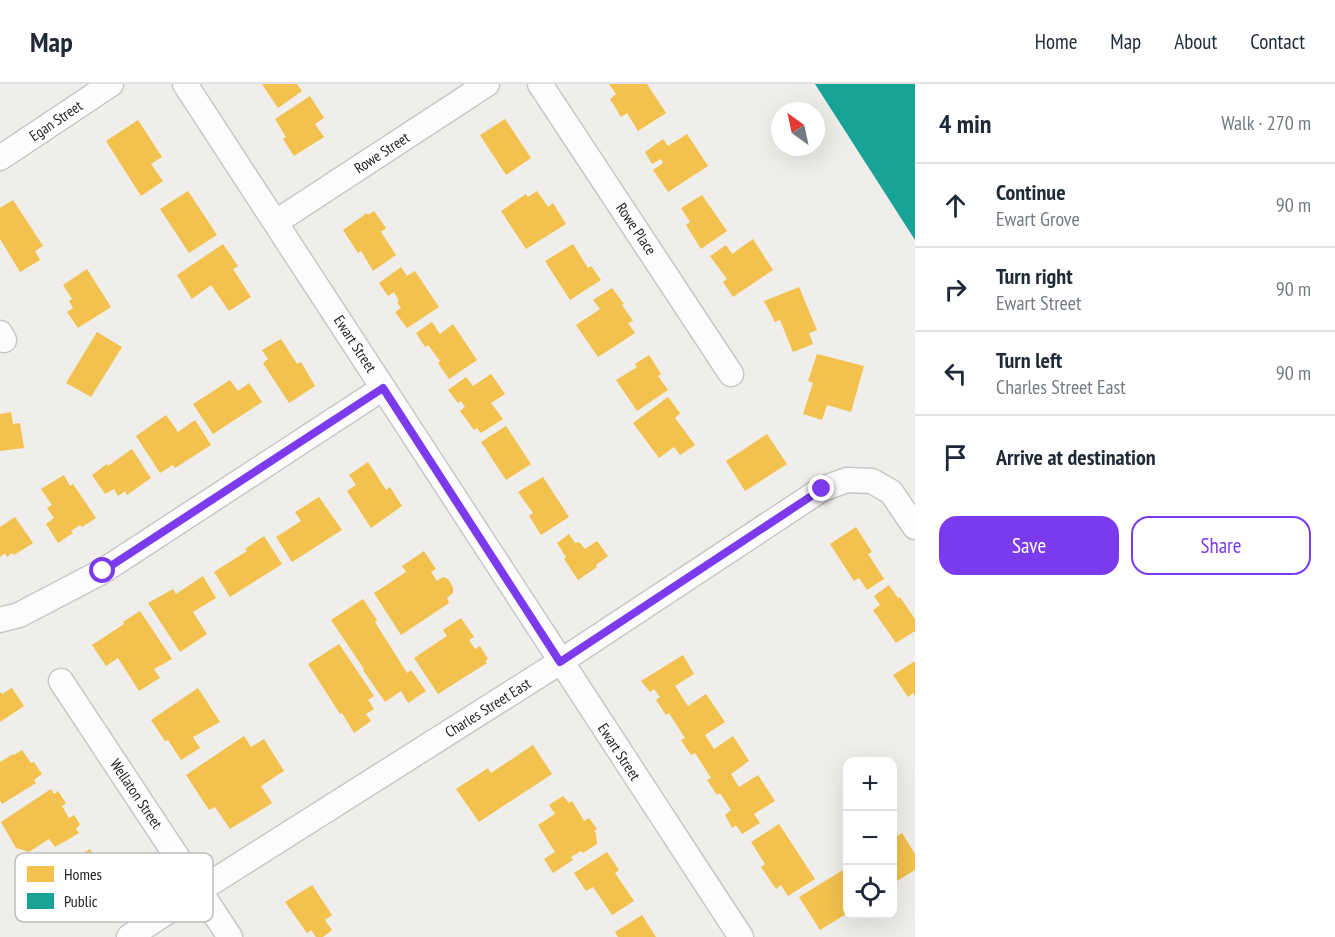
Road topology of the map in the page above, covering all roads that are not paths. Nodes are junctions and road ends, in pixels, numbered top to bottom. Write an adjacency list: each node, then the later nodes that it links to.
1 (111, 84): 5 (street, Egan Street)
2 (185, 84): 6 (street, Ewart Street)
3 (487, 84): 6 (street, Rowe Street)
4 (540, 84): 7 (street, Rowe Place)
5 (0, 158)
6 (276, 222): 8 (street, Ewart Street)
7 (731, 374)
8 (383, 388): 10 (street); 11 (street, Ewart Street)
9 (915, 527): 11 (street, Charles Street East)
10 (0, 620)
11 (560, 662): 14 (street, Charles Street East); 19 (street, Ewart Street)
12 (61, 681): 13 (street, Wellaton Street)
13 (175, 853)
14 (213, 882)
15 (213, 910): 18 (street, Wellaton Street)
16 (152, 922): 17 (street, Charles Street East)
17 (129, 937)
18 (230, 937)
19 (741, 937)

